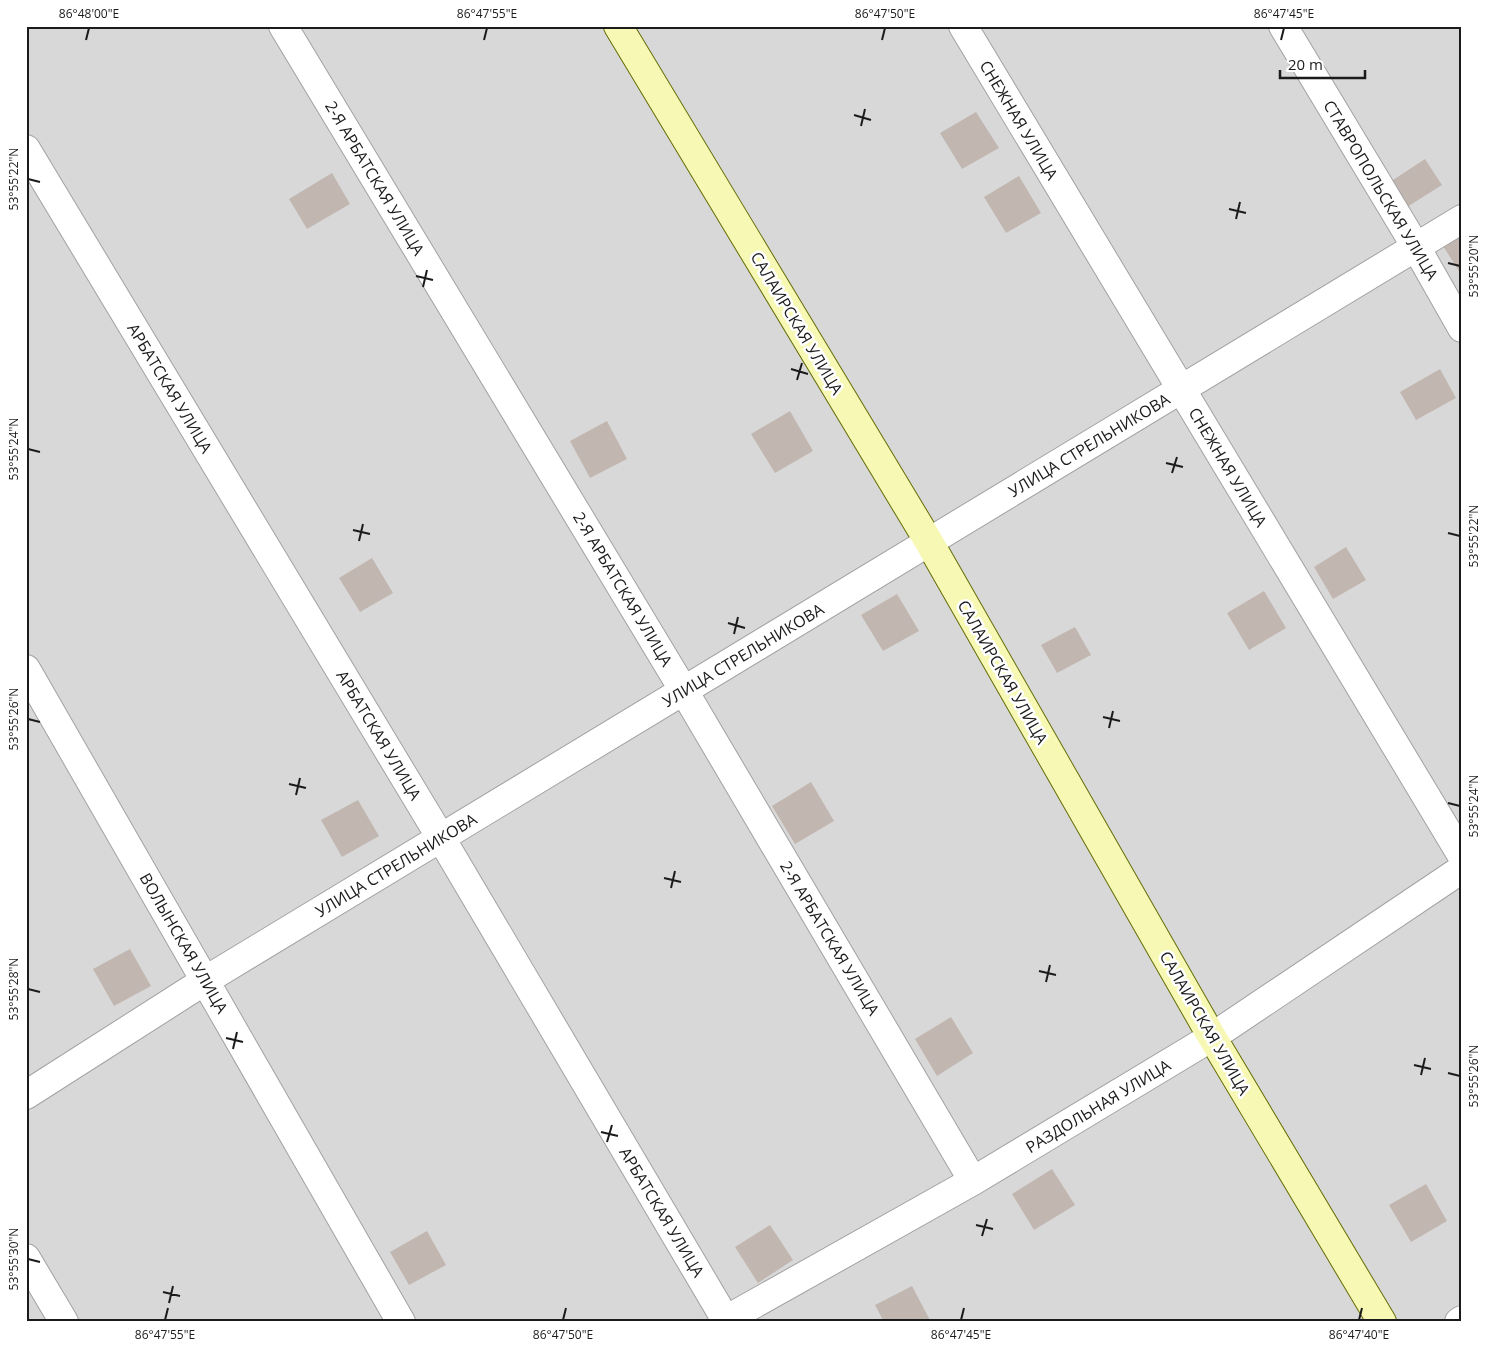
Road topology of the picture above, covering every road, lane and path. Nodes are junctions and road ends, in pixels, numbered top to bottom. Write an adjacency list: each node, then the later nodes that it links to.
1 (283, 26): 12 (street, 2-Я АРБАТСКАЯ УЛИЦА)
2 (618, 26): 10 (street, САЛАИРСКАЯ УЛИЦА)
3 (963, 26): 9 (street, СНЕЖНАЯ УЛИЦА)
4 (1283, 26): 7 (street, СТАВРОПОЛЬСКАЯ УЛИЦА)
5 (26, 149): 13 (street, АРБАТСКАЯ УЛИЦА)
6 (1462, 219): 7 (street, УЛИЦА СТРЕЛЬНИКОВА)
7 (1416, 246): 8 (street, СТАВРОПОЛЬСКАЯ УЛИЦА); 9 (street, УЛИЦА СТРЕЛЬНИКОВА)
8 (1462, 328)
9 (1181, 389): 10 (street, УЛИЦА СТРЕЛЬНИКОВА); 14 (street, СНЕЖНАЯ УЛИЦА)
10 (929, 542): 12 (street, УЛИЦА СТРЕЛЬНИКОВА); 17 (street, САЛАИРСКАЯ УЛИЦА)
11 (26, 669): 16 (street, ВОЛЫНСКАЯ УЛИЦА)
12 (684, 691): 13 (street, УЛИЦА СТРЕЛЬНИКОВА); 19 (street, 2-Я АРБАТСКАЯ УЛИЦА)
13 (441, 838): 16 (street, УЛИЦА СТРЕЛЬНИКОВА); 21 (street, АРБАТСКАЯ УЛИЦА)
14 (1462, 856)
15 (1462, 869): 17 (street, РАЗДОЛЬНАЯ УЛИЦА)
16 (206, 980): 18 (street, УЛИЦА СТРЕЛЬНИКОВА); 23 (street, ВОЛЫНСКАЯ УЛИЦА)
17 (1212, 1037): 19 (street, РАЗДОЛЬНАЯ УЛИЦА); 24 (street, САЛАИРСКАЯ УЛИЦА)
18 (26, 1095)
19 (973, 1181): 21 (street, РАЗДОЛЬНАЯ УЛИЦА)
20 (26, 1258): 22 (street)
21 (725, 1321)
22 (64, 1322)
23 (401, 1322)
24 (1382, 1322)

